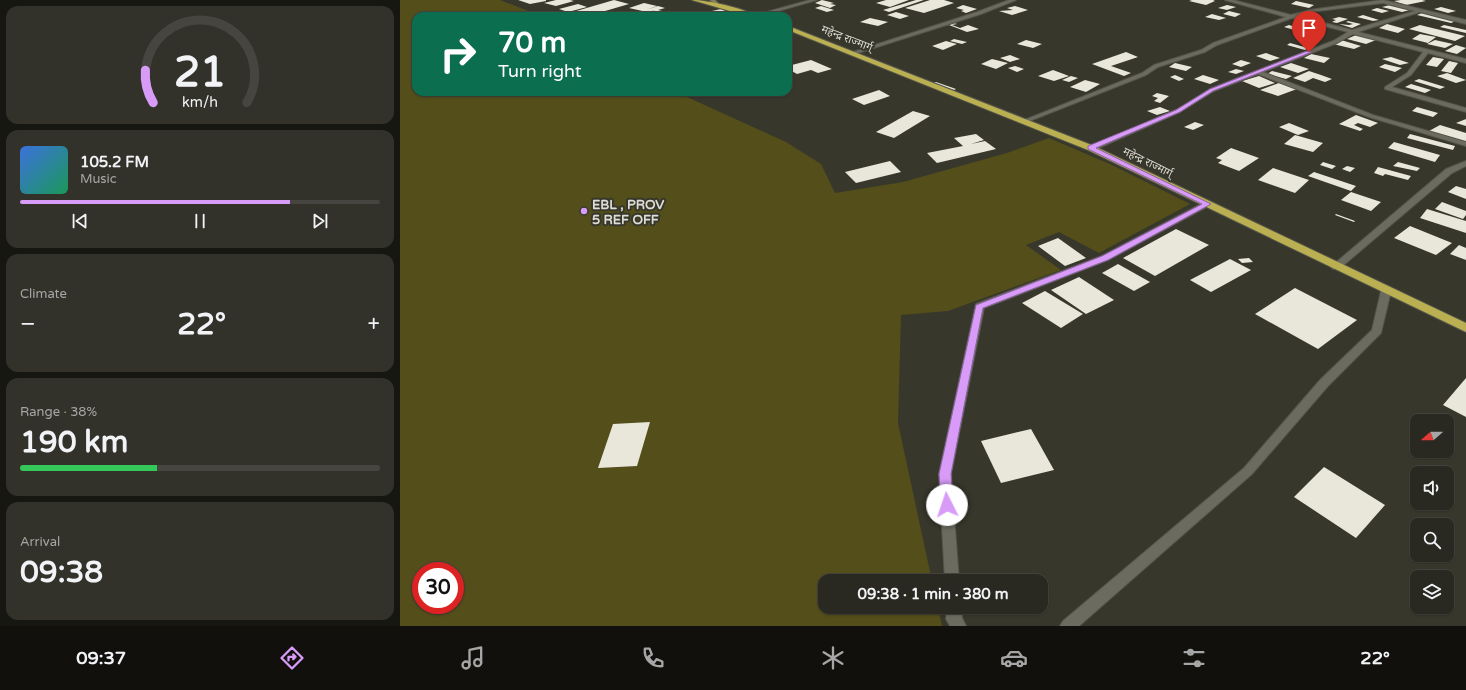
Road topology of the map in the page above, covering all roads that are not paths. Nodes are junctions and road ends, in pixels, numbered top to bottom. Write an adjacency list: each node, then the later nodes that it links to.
1 (695, 0): 8 (highway)
2 (712, 0): 8 (street)
3 (815, 0): 11 (street)
4 (1014, 0): 17 (street)
5 (1227, 0): 12 (street)
6 (1376, 0): 7 (street)
7 (1383, 2): 9 (street); 12 (street)
8 (718, 5): 10 (highway)
9 (1419, 11): 13 (street); 15 (street)
10 (740, 12)
11 (768, 12)
12 (1292, 17): 15 (street); 21 (street)
13 (1466, 22)
14 (792, 30): 17 (highway, महेन्द्र राज्मार्ग्)
15 (1352, 32): 16 (street); 19 (street)
16 (1426, 52): 18 (street); 20 (street)
17 (853, 53): 21 (highway, महेन्द्र राज्मार्ग्)
18 (1466, 62)
19 (1258, 72): 22 (street); 23 (street)
20 (1466, 110)
21 (1025, 121): 23 (highway, महेन्द्र राज्मार्ग्)
22 (1466, 144)
23 (1091, 148): 25 (highway, महेन्द्र राज्मार्ग्)
24 (1466, 163): 26 (street)
25 (1208, 204): 26 (highway, महेन्द्र राज्मार्ग्); 29 (street)
26 (1336, 267): 27 (highway, महेन्द्र राज्मार्ग्)
27 (1386, 291): 28 (highway, महेन्द्र राज्मार्ग्); 32 (street)
28 (1466, 328)
29 (952, 574)
30 (954, 614): 31 (street)
31 (958, 626)
32 (1068, 626)

